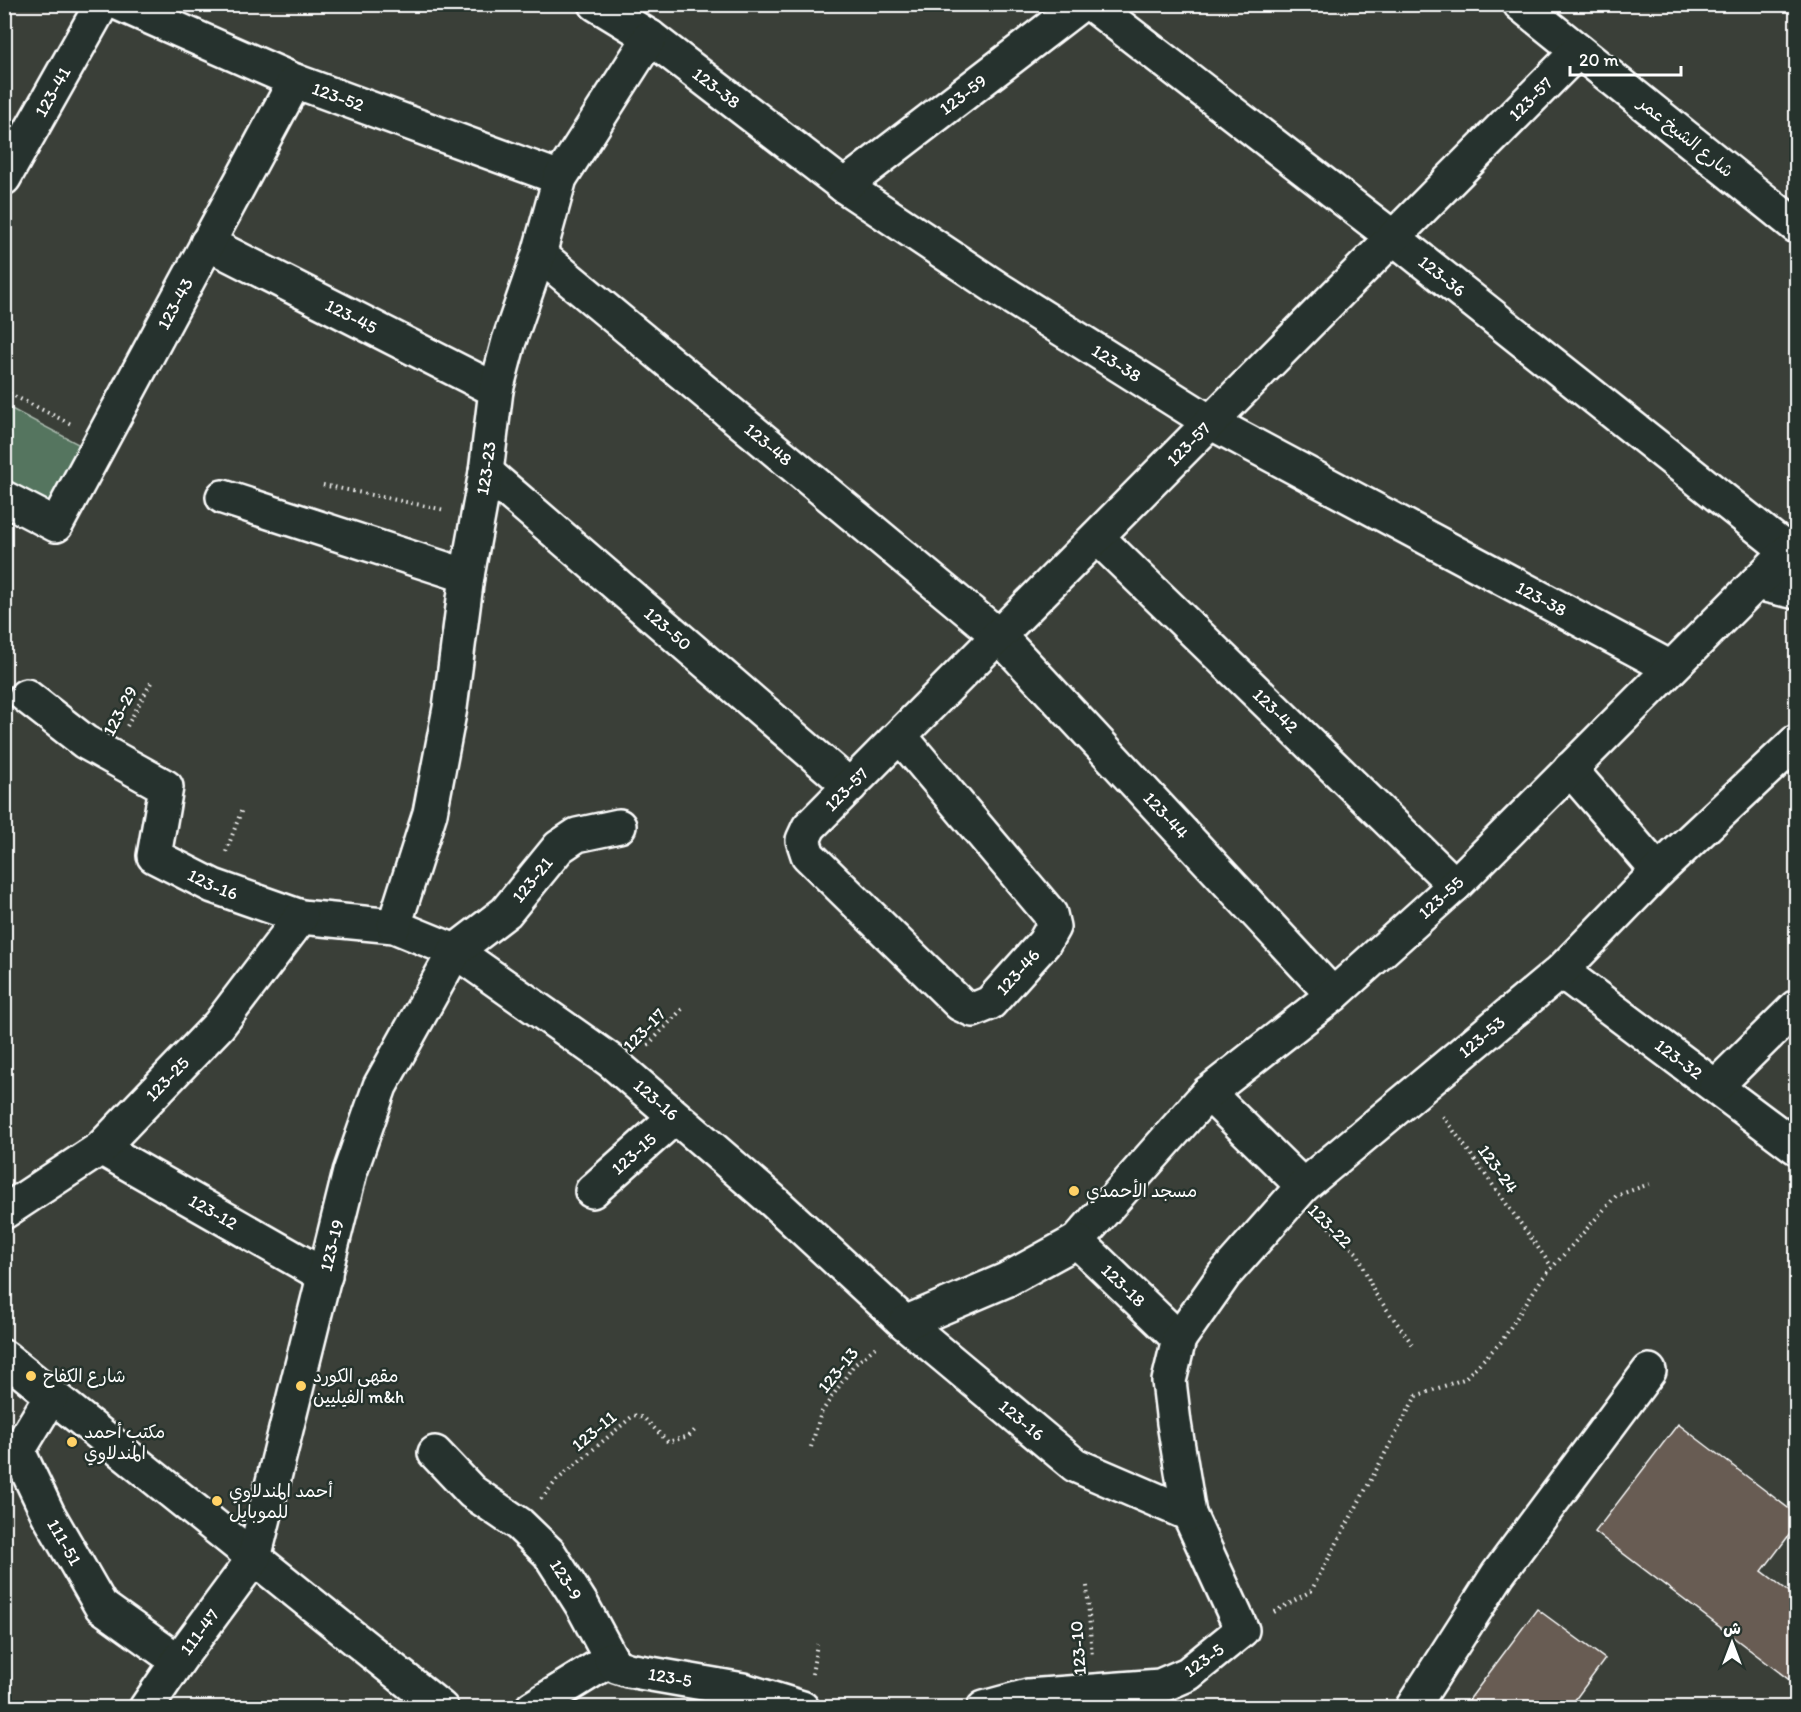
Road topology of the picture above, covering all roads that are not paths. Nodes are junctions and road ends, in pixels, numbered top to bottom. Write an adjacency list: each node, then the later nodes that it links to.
1 (102, 4): 10 (street, 123-41)
2 (120, 4): 9 (street, 123-52)
3 (596, 4): 7 (street, 123-38)
4 (1081, 4): 12 (street, 123-59)
5 (1091, 4): 14 (street, 123-36)
6 (1520, 4): 8 (street, شارع الشيخ عمر)
7 (650, 37): 11 (street, 123-23); 12 (street, 123-38)
8 (1578, 51): 13 (street, شارع الشيخ عمر); 14 (street, 123-57)
9 (295, 81): 11 (street, 123-52); 15 (street, 123-43)
10 (4, 178)
11 (560, 178): 16 (street, 123-23)
12 (844, 186): 18 (street, 123-38)
13 (1797, 226)
14 (1394, 238): 18 (street, 123-57); 23 (street, 123-36)
15 (207, 243): 17 (street, 123-45); 21 (street, 123-43)
16 (539, 254): 17 (street, 123-23); 27 (street, 123-48)
17 (496, 390): 19 (street, 123-23)
18 (1210, 422): 22 (street, 123-57); 28 (street, 123-38)
19 (486, 472): 24 (street, 123-23); 33 (street, 123-50)
20 (223, 497): 24 (street)
21 (4, 498)
22 (1096, 537): 27 (street, 123-57); 37 (street, 123-42)
23 (1792, 547): 25 (street, 123-55)
24 (467, 576): 39 (street, 123-23)
25 (1756, 583): 26 (street); 28 (street, 123-55)
26 (1797, 592)
27 (999, 636): 30 (street, 123-57); 42 (street, 123-44)
28 (1671, 668): 32 (street, 123-55)
29 (26, 696): 38 (street, 123-16)
30 (900, 736): 33 (street, 123-57); 35 (street, 123-46)
31 (1797, 742): 36 (street, 123-53)
32 (1570, 769): 36 (street); 37 (street, 123-55)
33 (850, 786): 35 (street, 123-57)
34 (619, 826): 40 (street, 123-21)
35 (802, 840)
36 (1658, 871): 41 (street, 123-53)
37 (1455, 885): 42 (street, 123-55)
38 (301, 917): 39 (street, 123-16); 48 (street, 123-25)
39 (394, 926): 40 (street, 123-16)
40 (455, 951): 46 (street, 123-16); 53 (street, 123-19)
41 (1561, 970): 44 (street, 123-32); 49 (street, 123-53)
42 (1332, 995): 45 (street, 123-55)
43 (1797, 1007): 44 (street)
44 (1716, 1086): 47 (street, 123-32)
45 (1208, 1093): 49 (street, 123-22); 52 (street, 123-55)
46 (675, 1117): 50 (street, 123-15); 54 (street, 123-16)
47 (1797, 1147)
48 (101, 1148): 51 (street, 123-25); 53 (street, 123-12)
49 (1302, 1186): 55 (street, 123-53)
50 (592, 1191)
51 (4, 1212)
52 (1077, 1241): 54 (street); 55 (street, 123-18)
53 (325, 1276): 61 (street, 123-19)
54 (905, 1323): 60 (street, 123-16)
55 (1179, 1339): 60 (street)
56 (4, 1357): 58 (street)
57 (1649, 1371): 69 (street)
58 (52, 1395): 61 (street); 63 (street, 111-51)
59 (435, 1453): 62 (street, 123-9)
60 (1189, 1514): 68 (street, 123-5)
61 (254, 1558): 63 (street, 111-47); 65 (street)
62 (611, 1659): 66 (street); 67 (street, 123-5)
63 (178, 1660): 64 (street, 111-47)
64 (146, 1707)
65 (441, 1707)
66 (532, 1707)
67 (802, 1707)
68 (984, 1707)
69 (1412, 1707)

